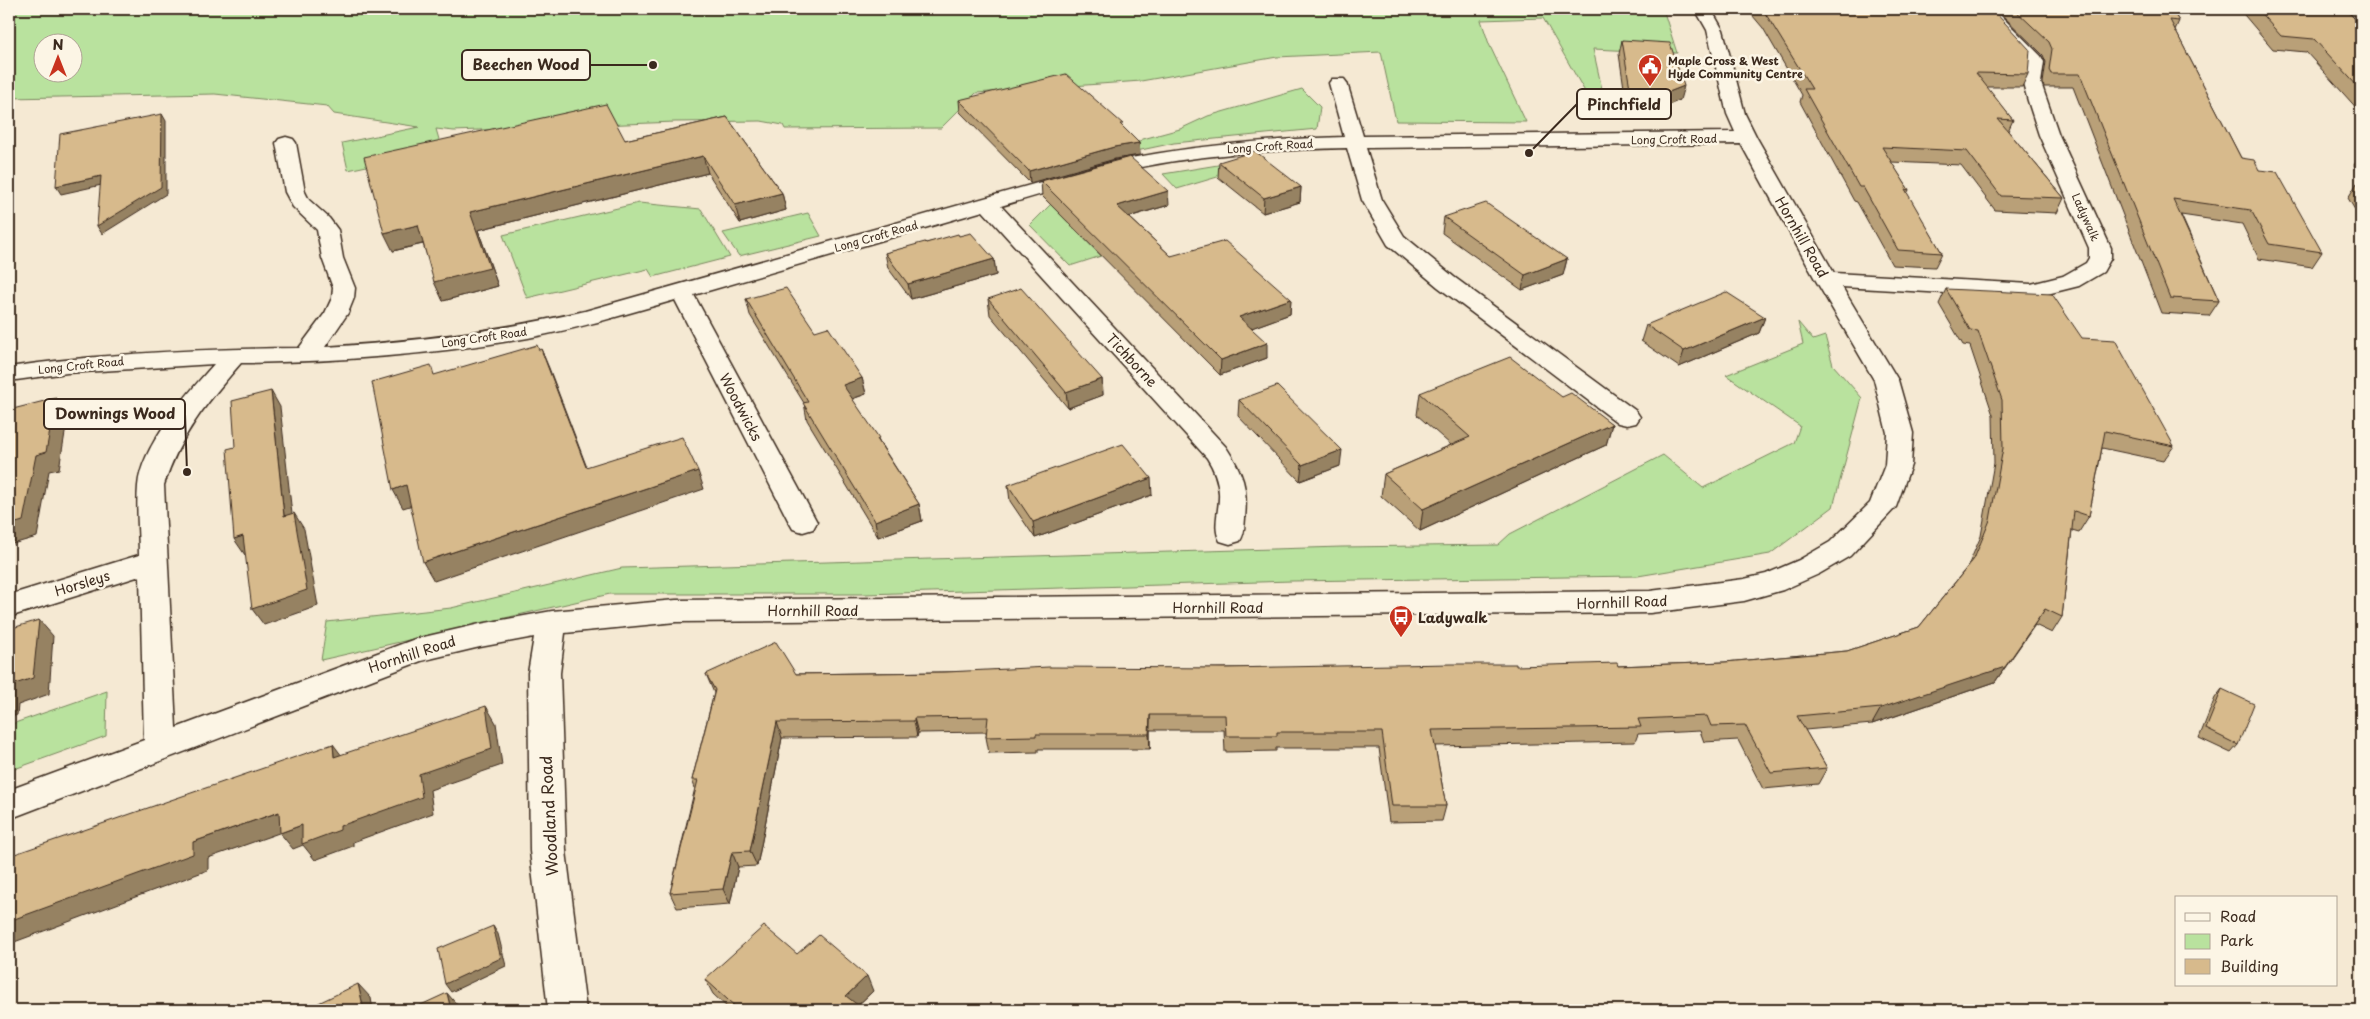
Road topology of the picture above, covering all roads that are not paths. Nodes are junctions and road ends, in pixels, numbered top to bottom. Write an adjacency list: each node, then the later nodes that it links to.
1 (1703, 9): 4 (street, Hornhill Road)
2 (1985, 9): 8 (street, Ladywalk)
3 (1338, 83): 5 (street)
4 (1747, 138): 5 (street, Long Croft Road); 8 (street, Hornhill Road)
5 (1355, 142): 7 (street, Long Croft Road); 13 (street)
6 (286, 143): 11 (street)
7 (988, 204): 9 (street, Long Croft Road); 15 (street, Tichborne)
8 (1826, 279): 18 (street, Hornhill Road)
9 (681, 291): 11 (street, Long Croft Road); 14 (street, Woodwicks)
10 (235, 355): 11 (street, Long Croft Road); 12 (street, Long Croft Road); 16 (street)
11 (306, 355)
12 (9, 374)
13 (1627, 417)
14 (803, 522)
15 (1230, 534)
16 (155, 560): 17 (street, Horsleys); 19 (street)
17 (9, 606)
18 (552, 622): 19 (street, Hornhill Road); 21 (street, Woodland Road)
19 (161, 748): 20 (street, Hornhill Road)
20 (9, 805)
21 (567, 1010)

